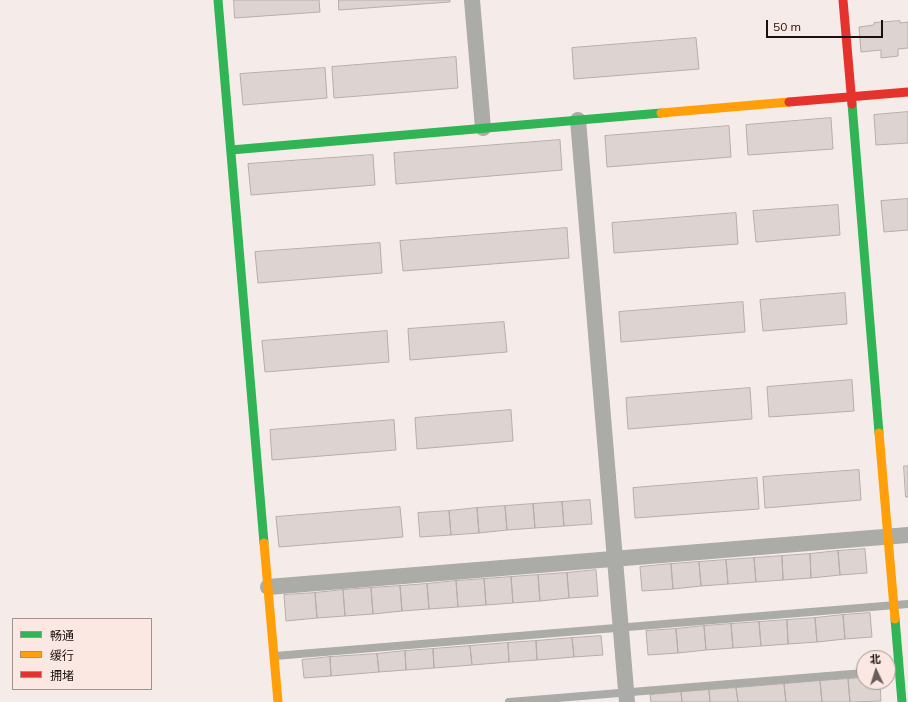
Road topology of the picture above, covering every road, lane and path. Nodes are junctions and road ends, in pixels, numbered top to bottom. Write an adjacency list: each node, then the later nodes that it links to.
1 (218, 0): 8 (street)
2 (472, 0): 7 (street)
3 (843, 0): 5 (street)
4 (908, 92): 5 (street)
5 (851, 97): 6 (street); 10 (street)
6 (578, 120): 7 (street); 11 (street)
7 (483, 128): 8 (street)
8 (231, 150): 12 (street)
9 (908, 536): 10 (street)
10 (888, 537): 11 (street); 14 (street)
11 (615, 559): 12 (street); 15 (street)
12 (268, 587): 16 (street)
13 (908, 604): 14 (lane)
14 (894, 605): 15 (lane); 17 (street)
15 (621, 627): 16 (lane); 19 (street)
16 (274, 656): 20 (street)
17 (900, 670): 22 (street)
18 (856, 674): 19 (lane)
19 (627, 697): 21 (lane)
20 (278, 702)
21 (509, 702)
22 (902, 702)

